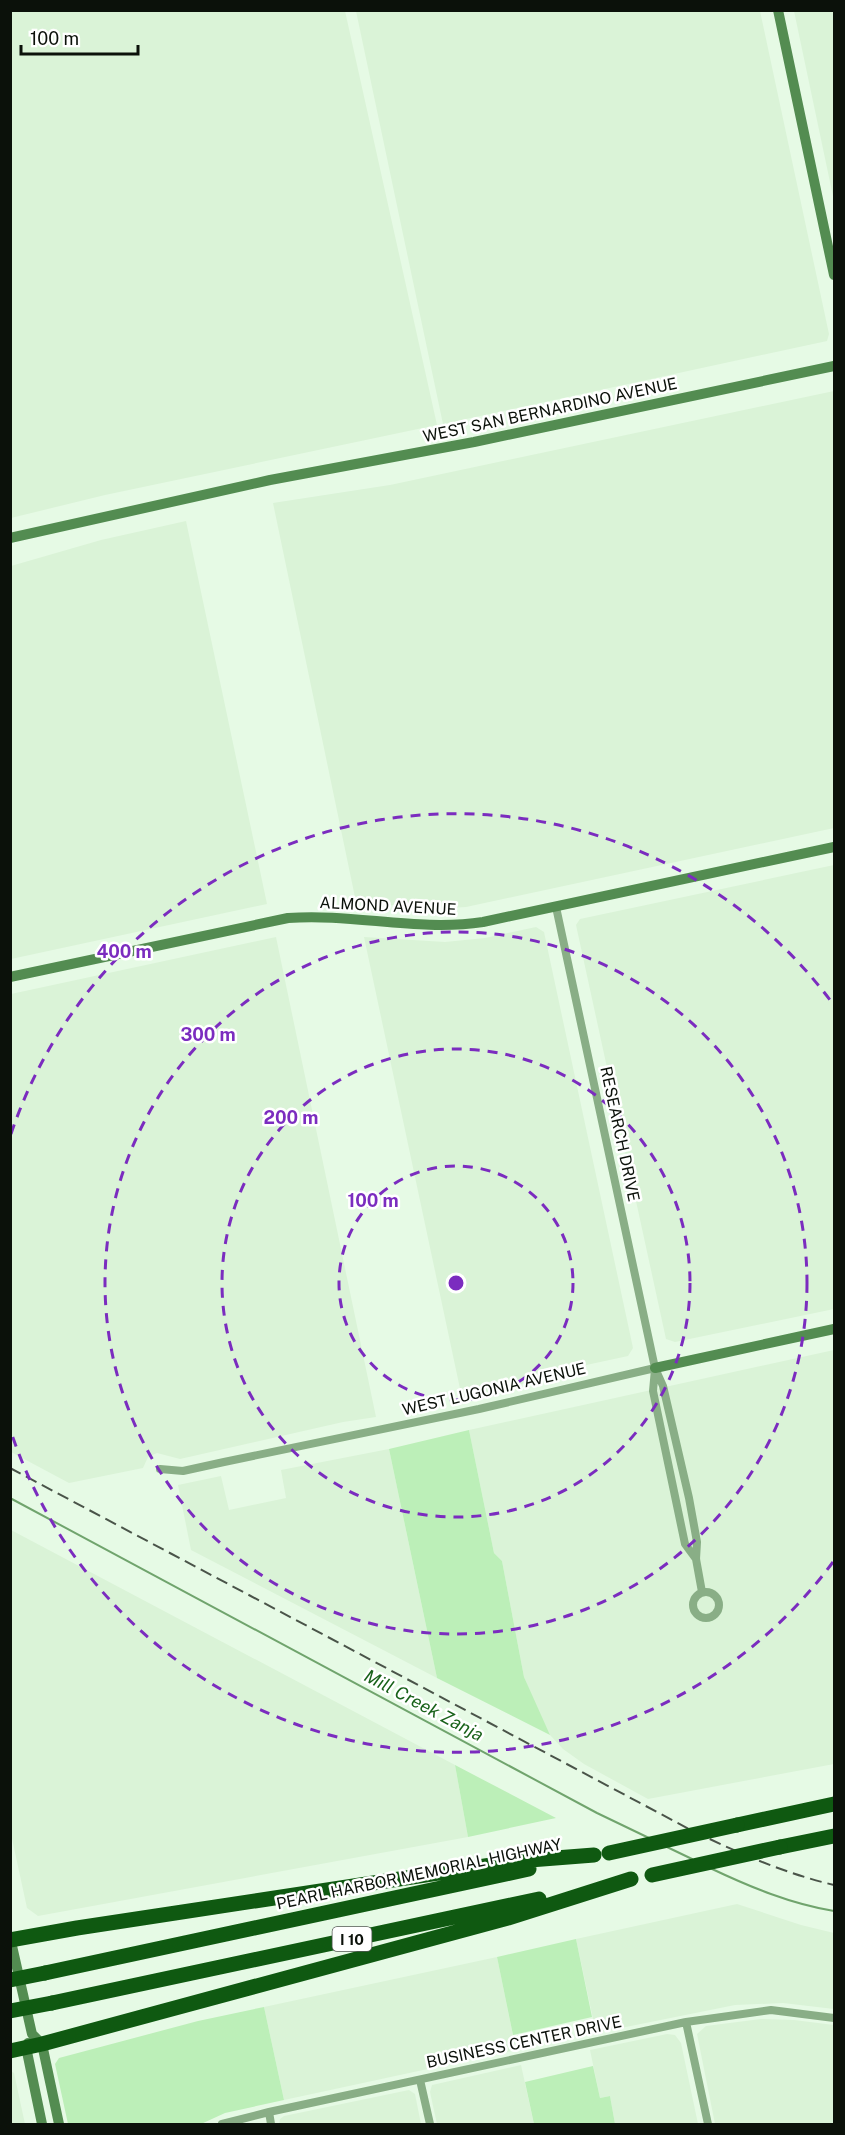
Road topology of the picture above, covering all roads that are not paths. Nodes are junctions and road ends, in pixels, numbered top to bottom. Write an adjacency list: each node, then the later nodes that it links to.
1 (778, 10): 2 (street)
2 (834, 274)
3 (834, 366): 4 (street, WEST SAN BERNARDINO AVENUE)
4 (10, 538)
5 (834, 847): 6 (street, ALMOND AVENUE)
6 (556, 907): 7 (street, ALMOND AVENUE); 9 (street, RESEARCH DRIVE)
7 (10, 977)
8 (834, 1329): 9 (street, WEST LUGONIA AVENUE)
9 (655, 1368): 10 (street, WEST LUGONIA AVENUE); 11 (street, RESEARCH DRIVE); 11 (street, RESEARCH DRIVE)
10 (160, 1469)
11 (696, 1558): 12 (street, RESEARCH DRIVE)
12 (702, 1592)
13 (834, 1804): 15 (highway, PEARL HARBOR MEMORIAL HIGHWAY / I 10, bridge)
14 (834, 1836): 16 (highway, I 10, bridge)
15 (602, 1854): 17 (highway); 18 (highway, PEARL HARBOR MEMORIAL HIGHWAY / I 10, bridge)
16 (631, 1880): 19 (highway, I 10, bridge); 22 (highway)
17 (11, 1939): 22 (street)
18 (10, 1980)
19 (10, 2011)
20 (834, 2018): 21 (street, BUSINESS CENTER DRIVE)
21 (686, 2022): 24 (street, BUSINESS CENTER DRIVE); 31 (street)
22 (33, 2042): 23 (highway); 26 (street); 27 (street)
23 (10, 2051)
24 (420, 2080): 25 (street, BUSINESS CENTER DRIVE); 30 (street)
25 (269, 2112): 28 (street, BUSINESS CENTER DRIVE); 29 (street)
26 (42, 2124)
27 (59, 2124)
28 (222, 2124)
29 (271, 2124)
30 (430, 2124)
31 (708, 2124)

